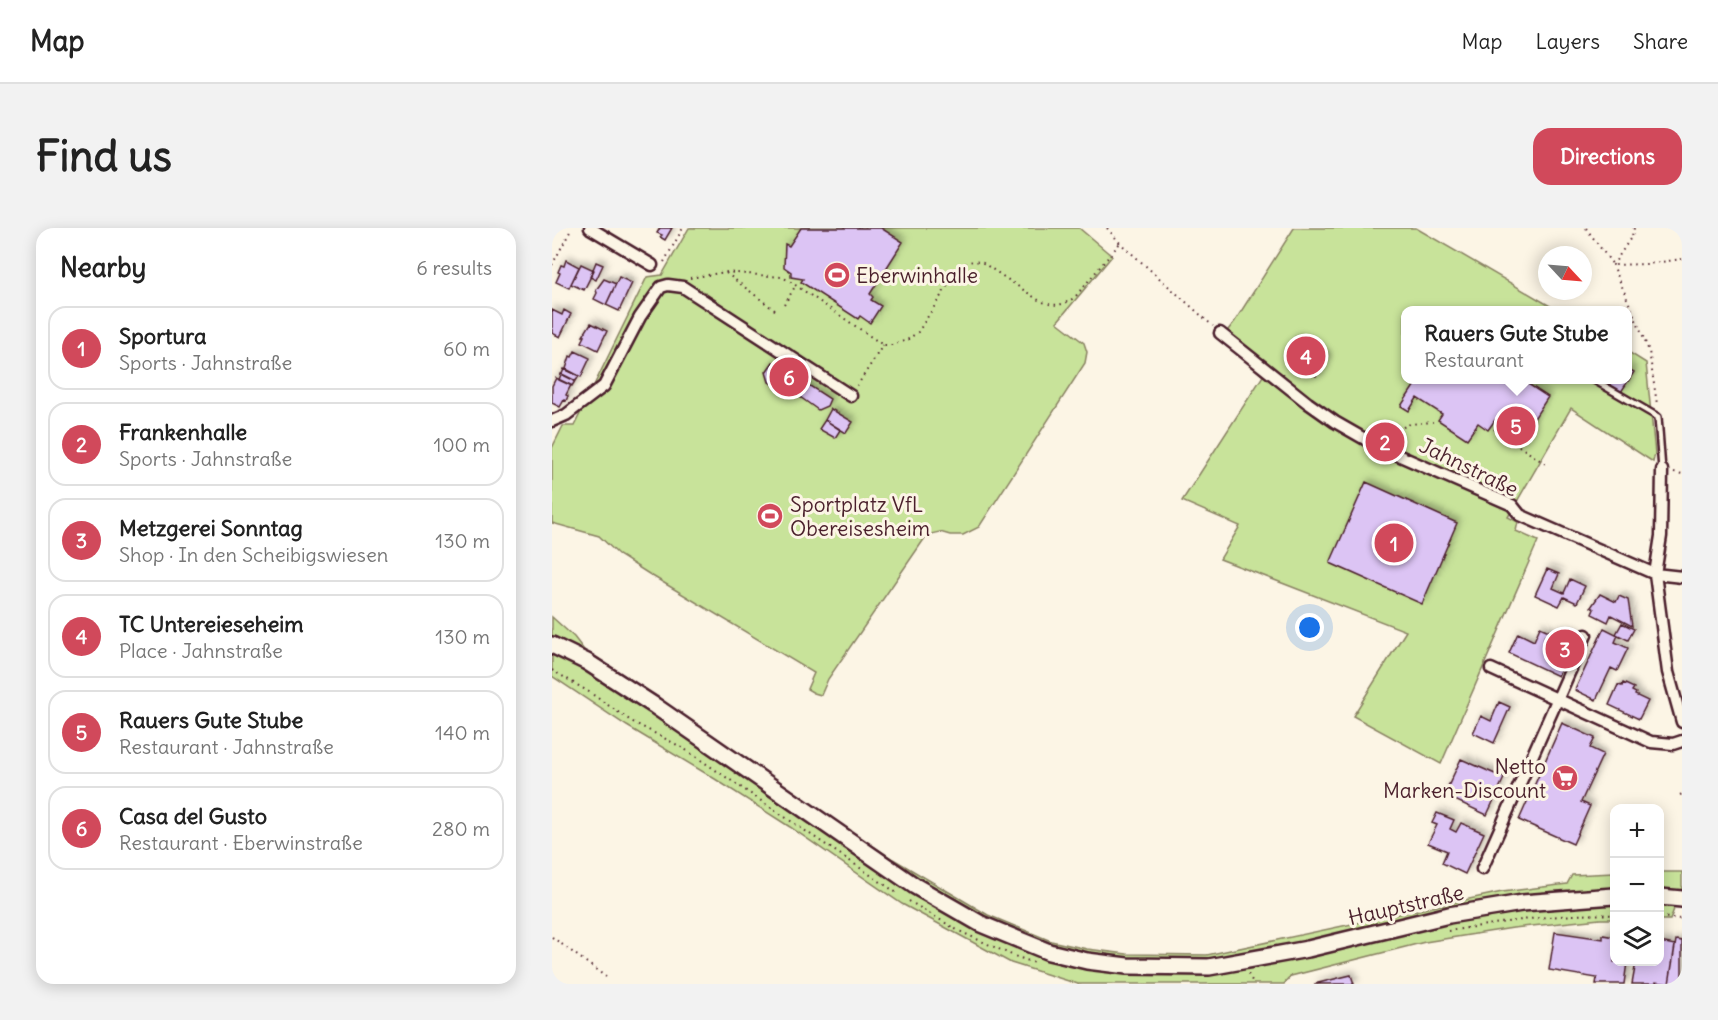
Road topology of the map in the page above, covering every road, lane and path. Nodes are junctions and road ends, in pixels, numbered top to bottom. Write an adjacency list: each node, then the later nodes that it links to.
1 (572, 228): 9 (path)
2 (590, 228): 8 (street)
3 (1107, 228): 6 (path)
4 (1586, 228): 10 (path)
5 (1634, 228): 10 (path)
6 (1120, 243): 18 (path); 19 (path)
7 (1682, 258): 10 (path)
8 (651, 264)
9 (552, 265)
10 (1613, 265): 15 (path)
11 (725, 272): 12 (path); 13 (path); 17 (path)
12 (796, 285): 14 (path); 19 (path)
13 (683, 287): 21 (street); 23 (street)
14 (784, 305)
15 (1630, 306)
16 (1632, 310): 22 (path)
17 (776, 311)
18 (1220, 333): 29 (street, Jahnstraße)
19 (883, 345): 21 (path)
20 (1601, 384): 22 (lane)
21 (851, 396)
22 (1658, 417): 28 (lane)
23 (552, 421)
24 (1433, 422): 26 (path)
25 (1494, 429): 27 (path)
26 (1392, 432)
27 (1546, 465)
28 (1662, 470): 29 (street)
29 (1655, 574): 30 (street, Jahnstraße); 35 (street)
30 (1682, 577)
31 (1586, 635): 34 (street)
32 (552, 645): 38 (main road, Hauptstraße)
33 (1491, 669): 34 (street)
34 (1557, 699): 36 (street); 37 (street)
35 (1682, 722)
36 (1682, 741)
37 (1482, 869)
38 (1610, 896)
39 (1664, 897): 40 (main road)
40 (1682, 899)
41 (1610, 915): 44 (path)
42 (1664, 917): 43 (path)
43 (1682, 919)
44 (1441, 932)
45 (552, 937): 46 (path)
46 (606, 977)

